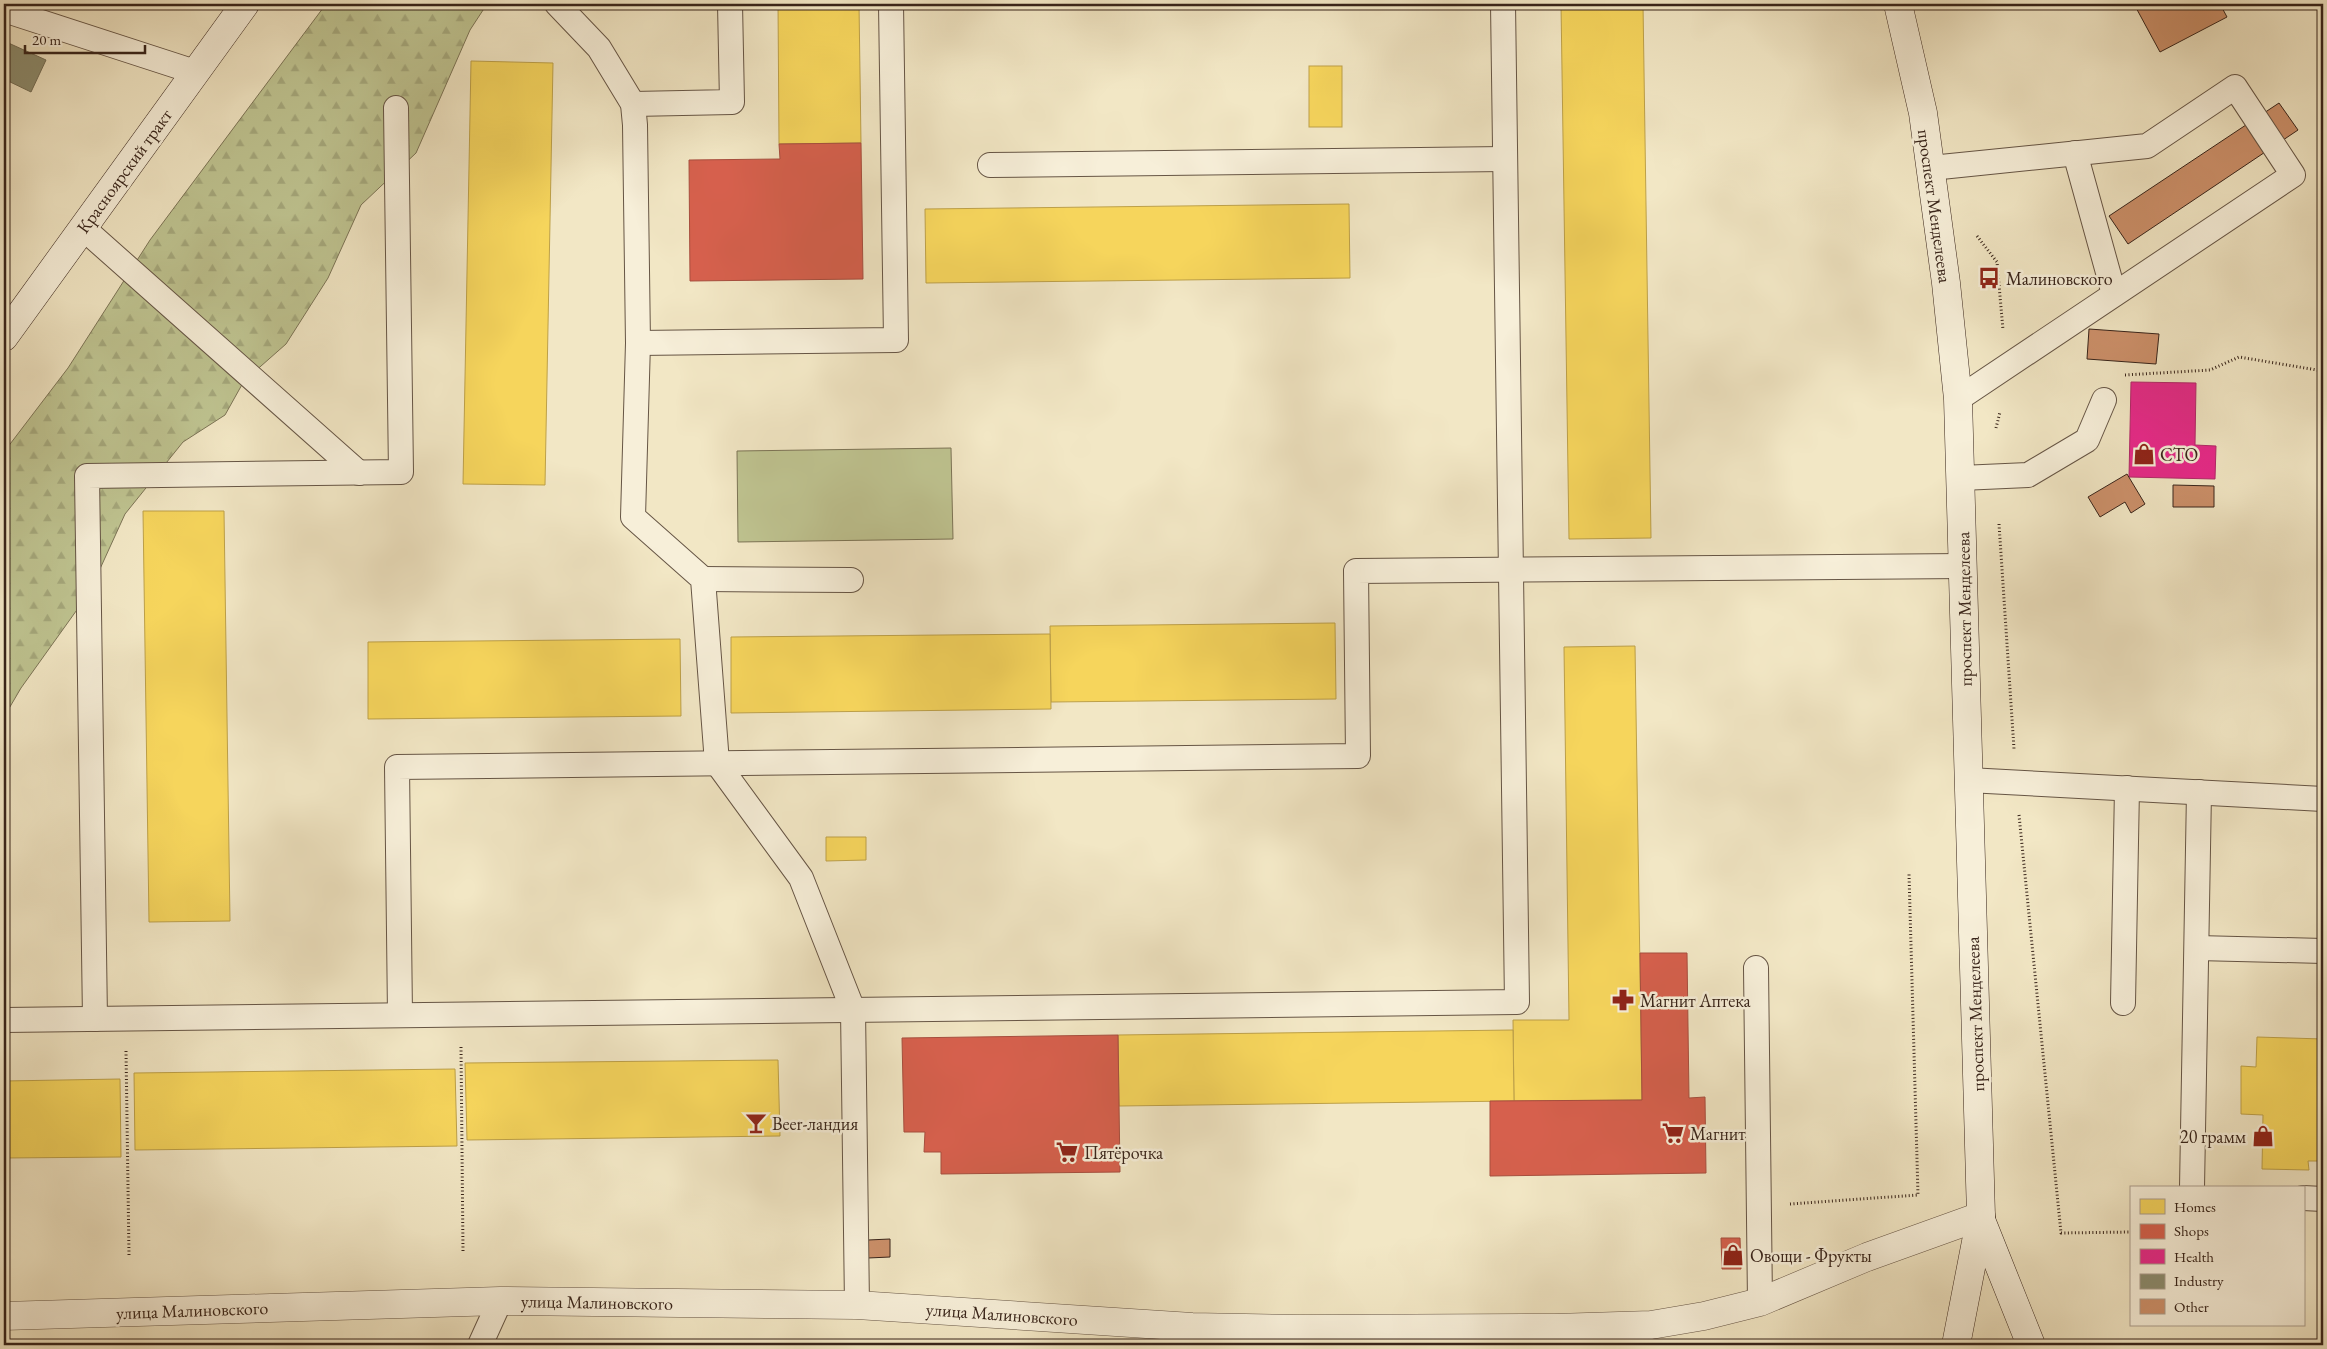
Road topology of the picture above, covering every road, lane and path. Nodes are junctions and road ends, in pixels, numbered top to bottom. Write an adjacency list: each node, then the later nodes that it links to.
1 (245, 4): 8 (street, Красноярский тракт)
2 (557, 4): 9 (lane)
3 (730, 4): 9 (lane)
4 (891, 4): 19 (lane)
5 (1503, 4): 12 (lane)
6 (1898, 4): 14 (street, проспект Менделеева)
7 (4, 10): 8 (lane)
8 (195, 72): 15 (street, Красноярский тракт)
9 (633, 104): 19 (lane)
10 (396, 108): 24 (lane)
11 (2075, 154): 14 (lane); 17 (lane); 17 (lane)
12 (1505, 159): 13 (lane); 28 (lane)
13 (990, 165)
14 (1930, 168): 22 (street, проспект Менделеева)
15 (83, 228): 18 (street, Красноярский тракт); 24 (lane)
16 (1976, 234): 20 (path)
17 (2114, 294): 20 (lane)
18 (4, 337)
19 (638, 343): 29 (lane)
20 (2006, 367): 22 (lane); 25 (path)
21 (2323, 371): 23 (path)
22 (1958, 399): 26 (street, проспект Менделеева)
23 (2104, 400): 25 (lane)
24 (359, 473): 45 (lane)
25 (1996, 476): 26 (lane); 33 (path)
26 (1961, 478): 27 (street, проспект Менделеева)
27 (1964, 566): 28 (lane); 32 (street, проспект Менделеева)
28 (1511, 569): 31 (lane); 42 (lane)
29 (703, 579): 30 (lane); 31 (lane)
30 (852, 580)
31 (716, 763): 42 (lane); 44 (lane)
32 (1968, 780): 33 (lane); 52 (street, проспект Менделеева)
33 (2016, 782): 34 (lane); 53 (path)
34 (2127, 788): 35 (lane); 41 (lane)
35 (2199, 792): 36 (lane); 38 (lane)
36 (2323, 799)
37 (1909, 874): 51 (path)
38 (2197, 948): 39 (lane); 48 (lane)
39 (2323, 951)
40 (1756, 968): 51 (lane)
41 (2123, 1003)
42 (853, 1010): 43 (lane); 58 (lane)
43 (460, 1014): 44 (lane); 54 (path)
44 (400, 1015): 46 (lane)
45 (95, 1019): 46 (lane); 47 (lane)
46 (126, 1019): 55 (path)
47 (4, 1020)
48 (2192, 1186)
49 (2304, 1198): 50 (lane)
50 (2323, 1198)
51 (1759, 1206): 57 (lane)
52 (1981, 1218): 57 (street, улица Малиновского); 62 (street, проспект Менделеева); 63 (street, проспект Менделеева)
53 (2130, 1232)
54 (463, 1251)
55 (130, 1255)
56 (500, 1301): 58 (street, улица Малиновского); 59 (street, улица Малиновского); 61 (lane)
57 (1760, 1302): 60 (street, улица Малиновского)
58 (857, 1305): 60 (street, улица Малиновского)
59 (4, 1316)
60 (1299, 1337)
61 (480, 1345)
62 (1956, 1345)
63 (2031, 1345)

